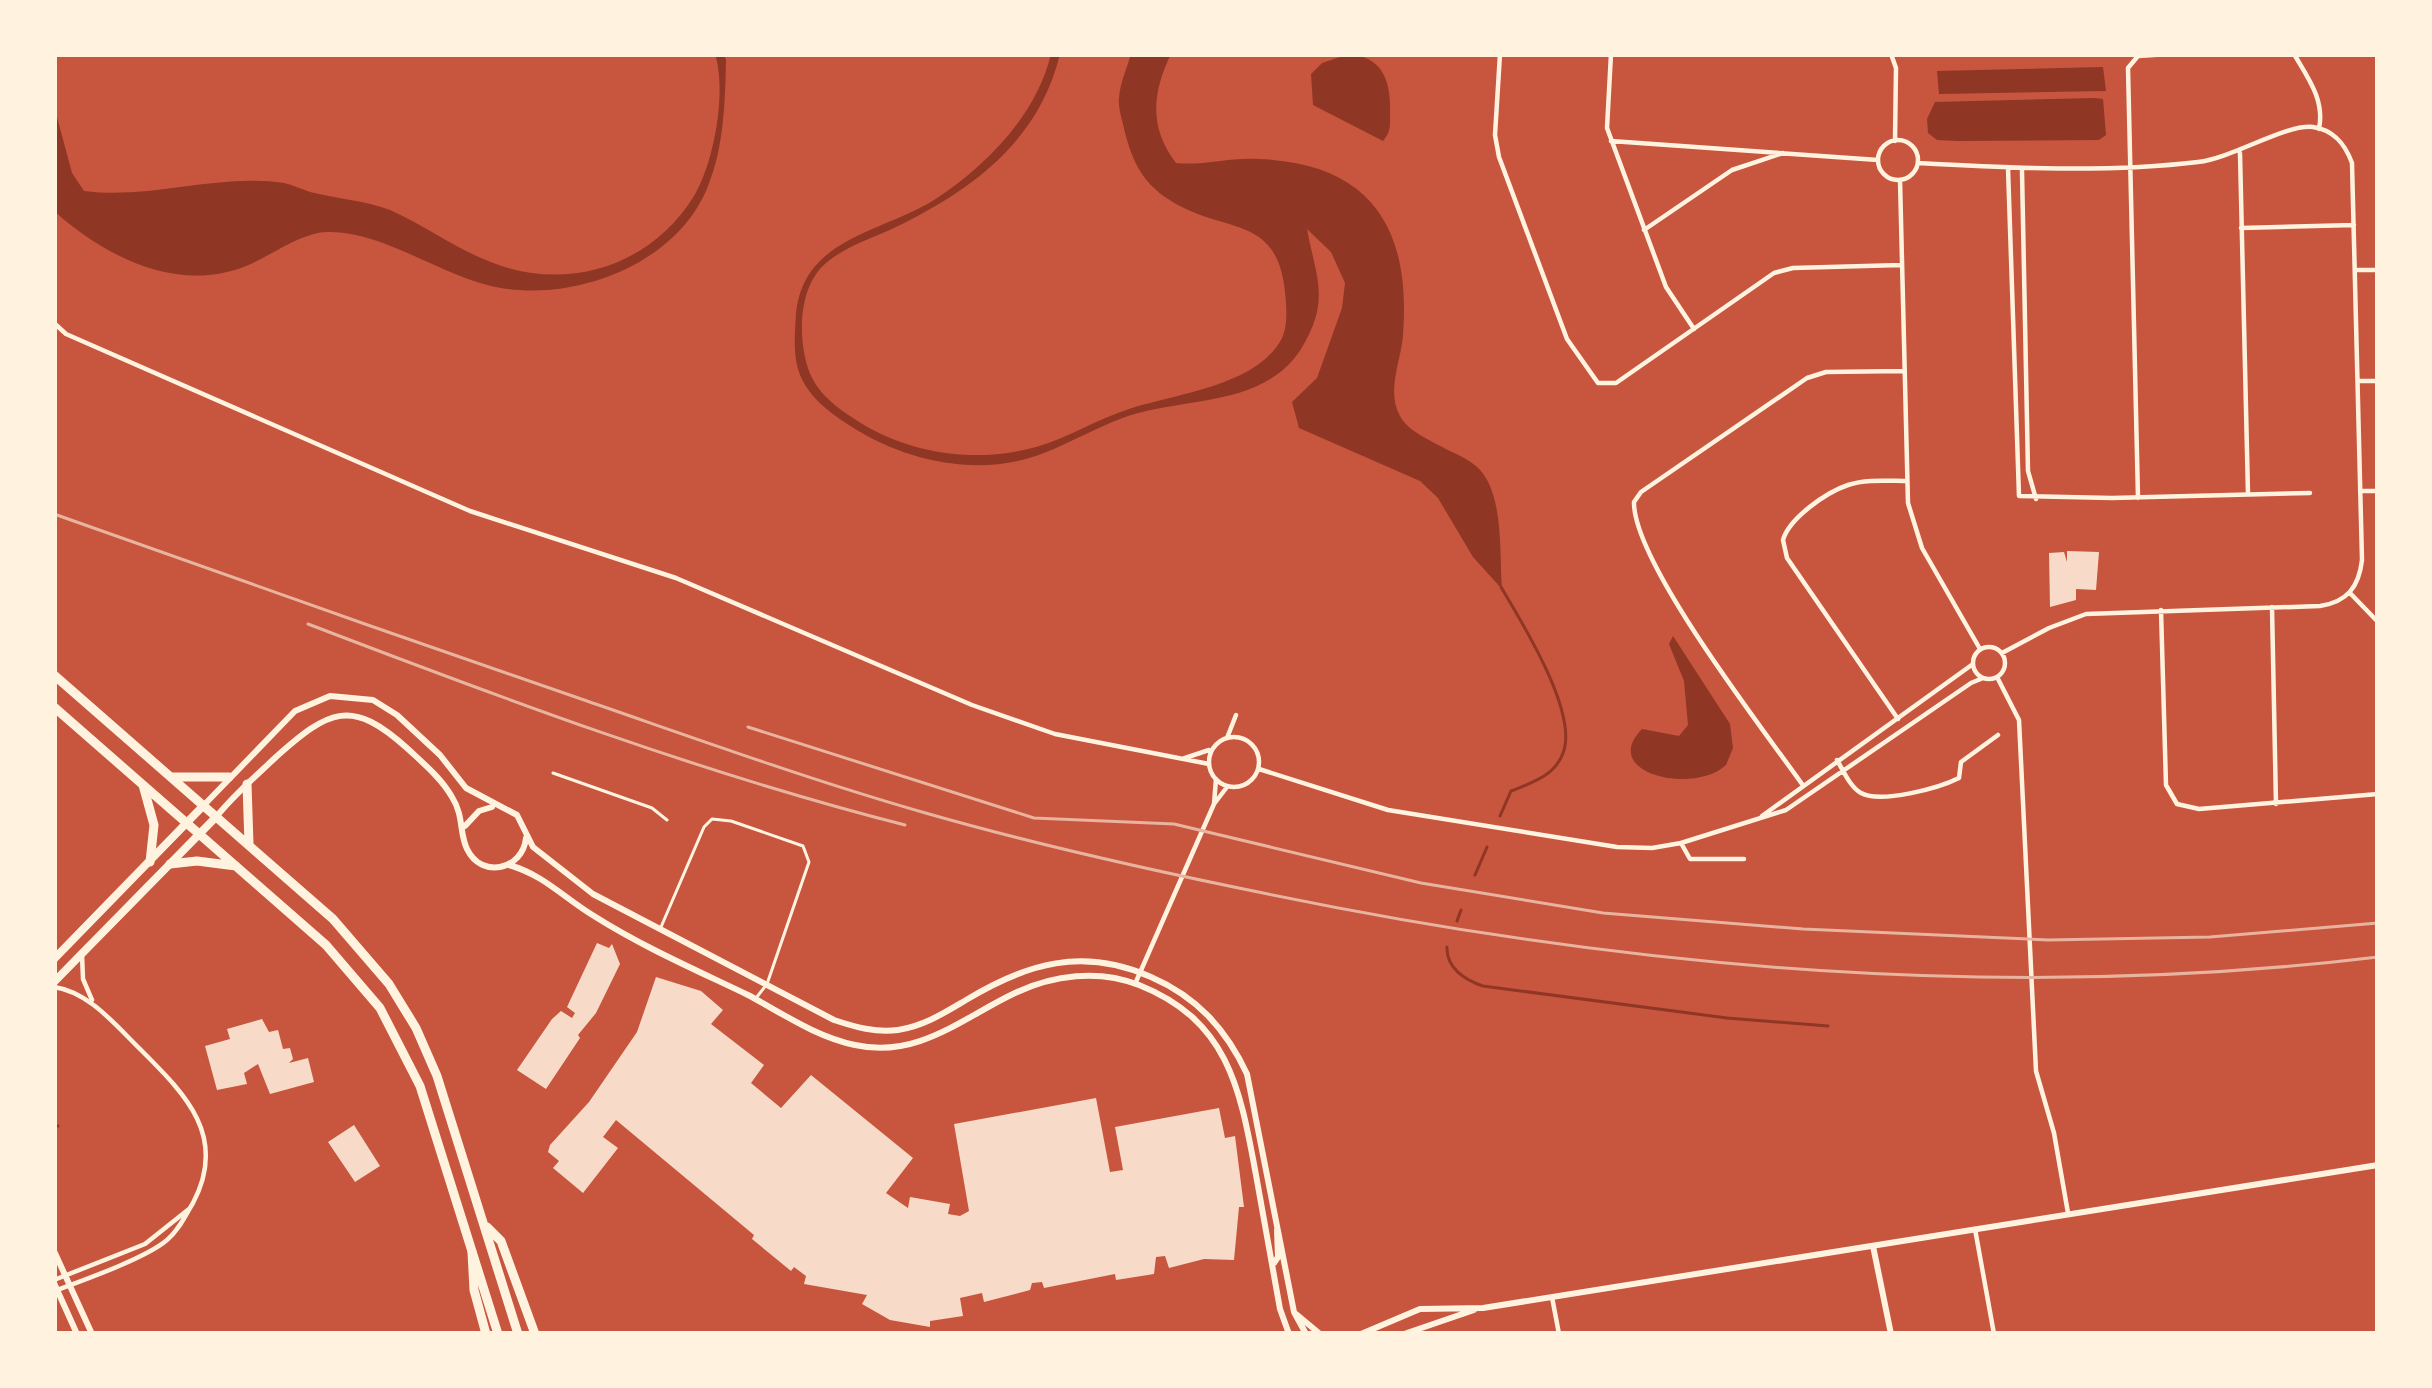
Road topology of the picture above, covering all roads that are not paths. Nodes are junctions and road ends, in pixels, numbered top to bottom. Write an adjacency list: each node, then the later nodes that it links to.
1 (1499, 54): 24 (street)
2 (1611, 54): 7 (street)
3 (1891, 54): 8 (street)
4 (2169, 54): 13 (street)
5 (2294, 54): 6 (street)
6 (2319, 128): 10 (street); 17 (street)
7 (1611, 141): 9 (street); 19 (street)
8 (1895, 141): 11 (street); 12 (street)
9 (1783, 153): 11 (street); 19 (street)
10 (2240, 153): 13 (street); 18 (street)
11 (1878, 160): 16 (street)
12 (1918, 163): 14 (street); 16 (street)
13 (2129, 165): 15 (street); 33 (street)
14 (2008, 168): 15 (street); 34 (street)
15 (2022, 168): 34 (street)
16 (1900, 180): 20 (street)
17 (2354, 225): 18 (street); 22 (street)
18 (2241, 228): 32 (street)
19 (1644, 230): 24 (street)
20 (1901, 265): 24 (street); 25 (street)
21 (2378, 270): 22 (street)
22 (2355, 271): 27 (street)
23 (54, 323): 51 (street)
24 (1694, 329)
25 (1904, 371): 28 (street); 62 (street)
26 (2378, 381): 27 (street)
27 (2357, 382): 29 (street)
28 (1907, 481): 39 (street); 46 (street)
29 (2360, 491): 30 (street); 35 (street)
30 (2378, 491)
31 (2309, 493): 32 (street)
32 (2248, 494): 33 (street)
33 (2138, 497): 34 (street)
34 (2036, 499)
35 (2350, 593): 36 (street); 38 (street)
36 (2272, 607): 37 (street); 66 (street)
37 (2162, 610): 40 (street); 66 (street)
38 (2378, 622)
39 (1980, 650): 40 (street); 41 (street)
40 (2002, 653): 43 (street)
41 (1973, 664): 44 (street); 46 (street)
42 (54, 675): 57 (highway)
43 (1997, 677): 44 (street); 95 (street)
44 (1983, 678): 55 (street)
45 (54, 707): 60 (highway)
46 (1898, 719): 52 (street)
47 (1998, 735): 55 (street)
48 (1239, 737): 49 (street); 49 (street); 54 (street)
49 (1226, 738): 50 (street)
50 (1213, 748): 51 (street); 53 (street)
51 (1180, 759): 53 (street)
52 (1837, 760): 55 (street); 62 (street)
53 (1209, 764): 59 (street)
54 (1259, 769): 63 (street); 76 (street)
55 (1843, 770): 71 (street)
56 (553, 773): 70 (lane)
57 (171, 777): 58 (highway); 67 (highway)
58 (229, 778): 67 (street); 68 (street)
59 (1216, 779): 63 (street); 65 (street)
60 (143, 784): 72 (highway); 79 (highway)
61 (248, 784): 69 (street); 73 (street); 77 (highway)
62 (1802, 784): 71 (street)
63 (1227, 787): 65 (street)
64 (2378, 794): 66 (street)
65 (1214, 803): 87 (street)
66 (2276, 804)
67 (204, 805): 69 (highway); 72 (main road)
68 (496, 806): 73 (street); 75 (street)
69 (217, 816): 74 (main road); 77 (highway)
70 (667, 820)
71 (1752, 822): 76 (street)
72 (187, 824): 74 (highway); 79 (main road)
73 (465, 826): 82 (street)
74 (200, 834): 80 (main road); 81 (highway)
75 (526, 834): 82 (street); 83 (street)
76 (1681, 843): 78 (street)
77 (249, 845): 96 (highway)
78 (1744, 859)
79 (150, 862): 86 (main road)
80 (170, 864): 81 (highway); 85 (main road)
81 (236, 866): 101 (highway)
82 (509, 866): 84 (street)
83 (659, 932): 84 (street); 89 (street); 89 (lane)
84 (652, 949): 91 (street)
85 (82, 954): 90 (main road); 92 (street)
86 (54, 959)
87 (1139, 972): 88 (street); 89 (street); 97 (street)
88 (1135, 983): 91 (street); 102 (street)
89 (767, 984): 91 (lane)
90 (54, 985): 92 (street)
91 (755, 1000)
92 (94, 1005): 94 (street)
93 (2378, 1165): 95 (street)
94 (189, 1209): 103 (street); 105 (street)
95 (2068, 1214): 98 (street)
96 (484, 1223): 113 (highway); 114 (highway)
97 (1278, 1227): 102 (street); 108 (street)
98 (1975, 1229): 99 (street); 122 (street)
99 (1873, 1246): 106 (street); 121 (street)
100 (54, 1251): 103 (street)
101 (472, 1252): 111 (highway); 112 (highway)
102 (1272, 1265): 115 (street)
103 (65, 1275): 104 (street); 105 (street)
104 (55, 1285): 105 (street); 109 (street)
105 (70, 1286): 110 (street)
106 (1552, 1297): 107 (street); 120 (street)
107 (1483, 1308): 118 (street); 119 (street)
108 (1294, 1312): 116 (street); 117 (street)
109 (77, 1334)
110 (92, 1334)
111 (486, 1334)
112 (498, 1334)
113 (518, 1334)
114 (536, 1334)
115 (1289, 1334)
116 (1306, 1334)
117 (1320, 1334)
118 (1361, 1334)
119 (1404, 1334)
120 (1559, 1334)
121 (1891, 1334)
122 (1994, 1334)

